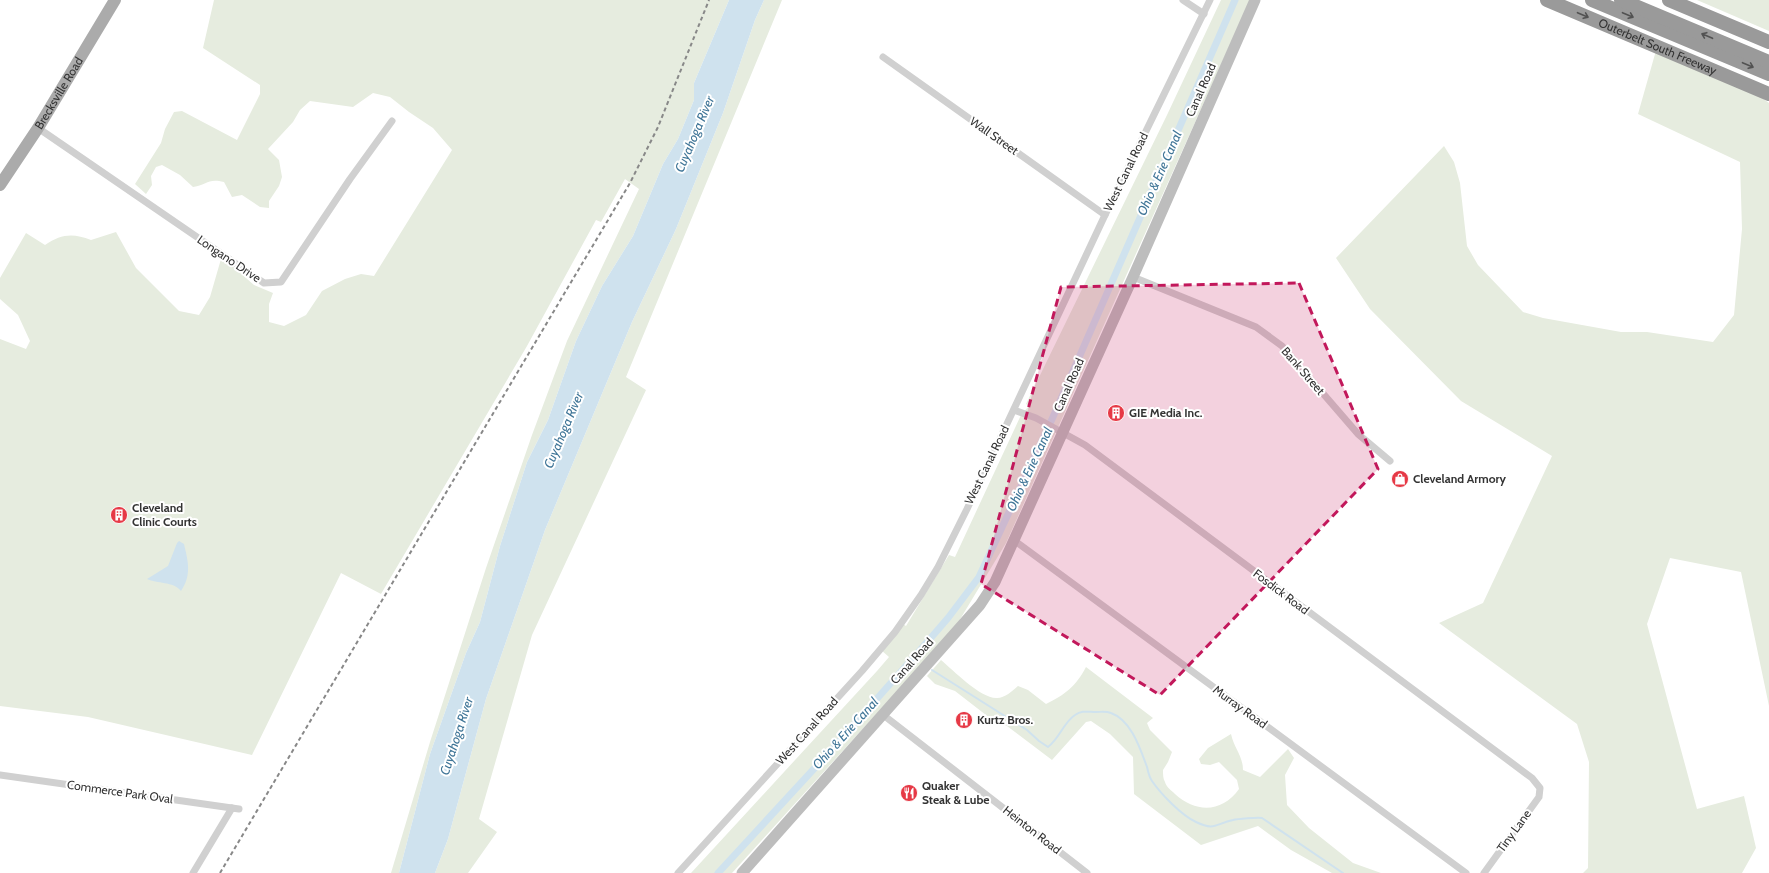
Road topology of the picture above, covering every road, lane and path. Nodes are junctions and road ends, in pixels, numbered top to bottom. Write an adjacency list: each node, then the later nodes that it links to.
1 (115, 0): 18 (main road, Brecksville Road)
2 (1183, 0): 9 (street)
3 (1210, 0): 9 (street, West Canal Road)
4 (1255, 0): 21 (main road, Canal Road)
5 (1547, 0): 14 (highway, Outerbelt South Freeway, one-way to 14)
6 (1592, 0): 13 (highway, one-way to 13)
7 (1621, 0): 12 (highway, one-way to 7)
8 (1670, 0): 10 (highway)
9 (1204, 14): 20 (street, West Canal Road)
10 (1769, 42)
11 (883, 57): 20 (street, Wall Street)
12 (1769, 62)
13 (1769, 74)
14 (1738, 81): 15 (highway, Outerbelt South Freeway); 16 (highway)
15 (1769, 94)
16 (1769, 103)
17 (392, 121): 18 (street, Longano Drive)
18 (38, 128): 19 (main road, Brecksville Road)
19 (0, 185)
20 (1105, 215): 22 (street, West Canal Road)
21 (1133, 277): 23 (main road, Canal Road); 24 (street, Bank Street)
22 (1014, 410): 23 (street, Fosdick Road); 30 (street, West Canal Road)
23 (1058, 430): 25 (main road, Canal Road); 28 (street, Fosdick Road)
24 (1390, 461)
25 (1015, 541): 26 (main road, Canal Road); 33 (street, Murray Road)
26 (882, 714): 31 (main road, Canal Road); 32 (street, Heinton Road)
27 (0, 775): 29 (street, Commerce Park Oval)
28 (1540, 788): 34 (street, Tiny Lane)
29 (193, 873)
30 (678, 873)
31 (742, 873)
32 (1087, 873)
33 (1466, 873)
34 (1484, 873)

